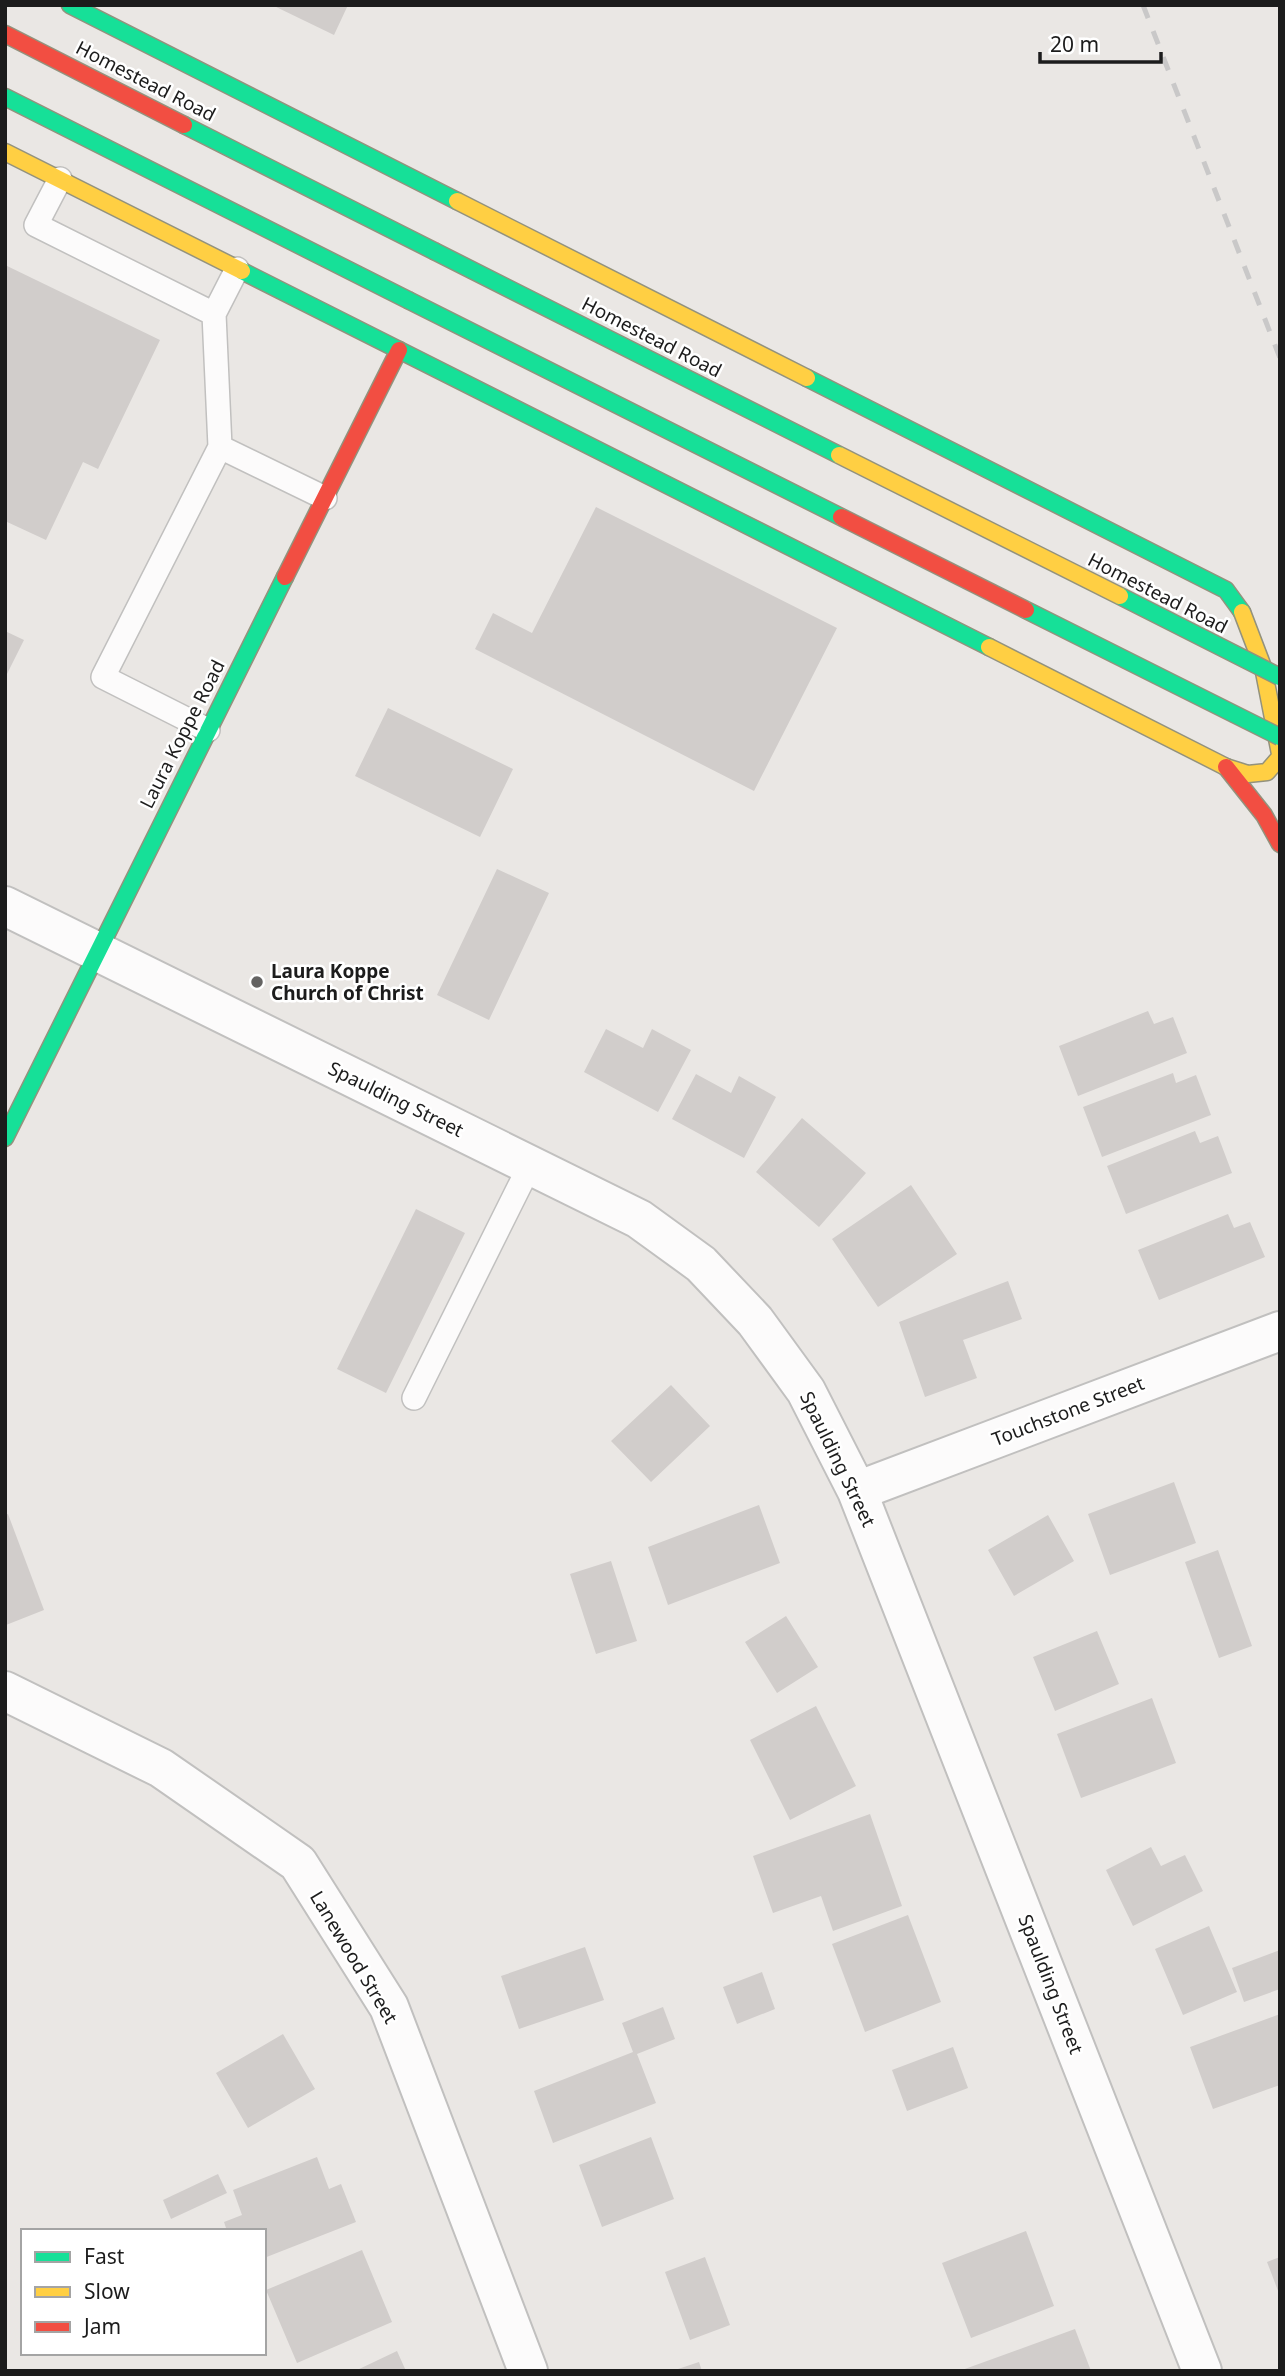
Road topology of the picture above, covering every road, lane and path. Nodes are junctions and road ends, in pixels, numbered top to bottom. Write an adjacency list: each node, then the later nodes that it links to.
1 (70, 5): 14 (main road)
2 (5, 34): 11 (main road, Homestead Road, bridge)
3 (5, 97): 13 (main road, bridge)
4 (5, 152): 5 (main road)
5 (60, 179): 6 (main road); 7 (lane)
6 (237, 269): 7 (lane); 8 (main road)
7 (214, 314): 9 (lane)
8 (398, 350): 10 (main road, Laura Koppe Road); 15 (main road)
9 (220, 447): 10 (lane); 12 (lane)
10 (325, 498): 12 (main road, Laura Koppe Road)
11 (1280, 677)
12 (208, 730): 18 (main road, Laura Koppe Road)
13 (1280, 737)
14 (1280, 755): 15 (main road)
15 (1226, 767): 16 (main road)
16 (1280, 844)
17 (5, 906): 18 (street, Spaulding Street)
18 (97, 951): 19 (main road, Laura Koppe Road); 20 (street, Spaulding Street)
19 (5, 1138)
20 (530, 1165): 22 (lane); 23 (street, Spaulding Street)
21 (1280, 1331): 23 (street, Touchstone Street)
22 (414, 1398)
23 (857, 1491): 26 (street, Spaulding Street)
24 (5, 1691): 25 (street, Lanewood Street)
25 (528, 2371)
26 (1202, 2371)

